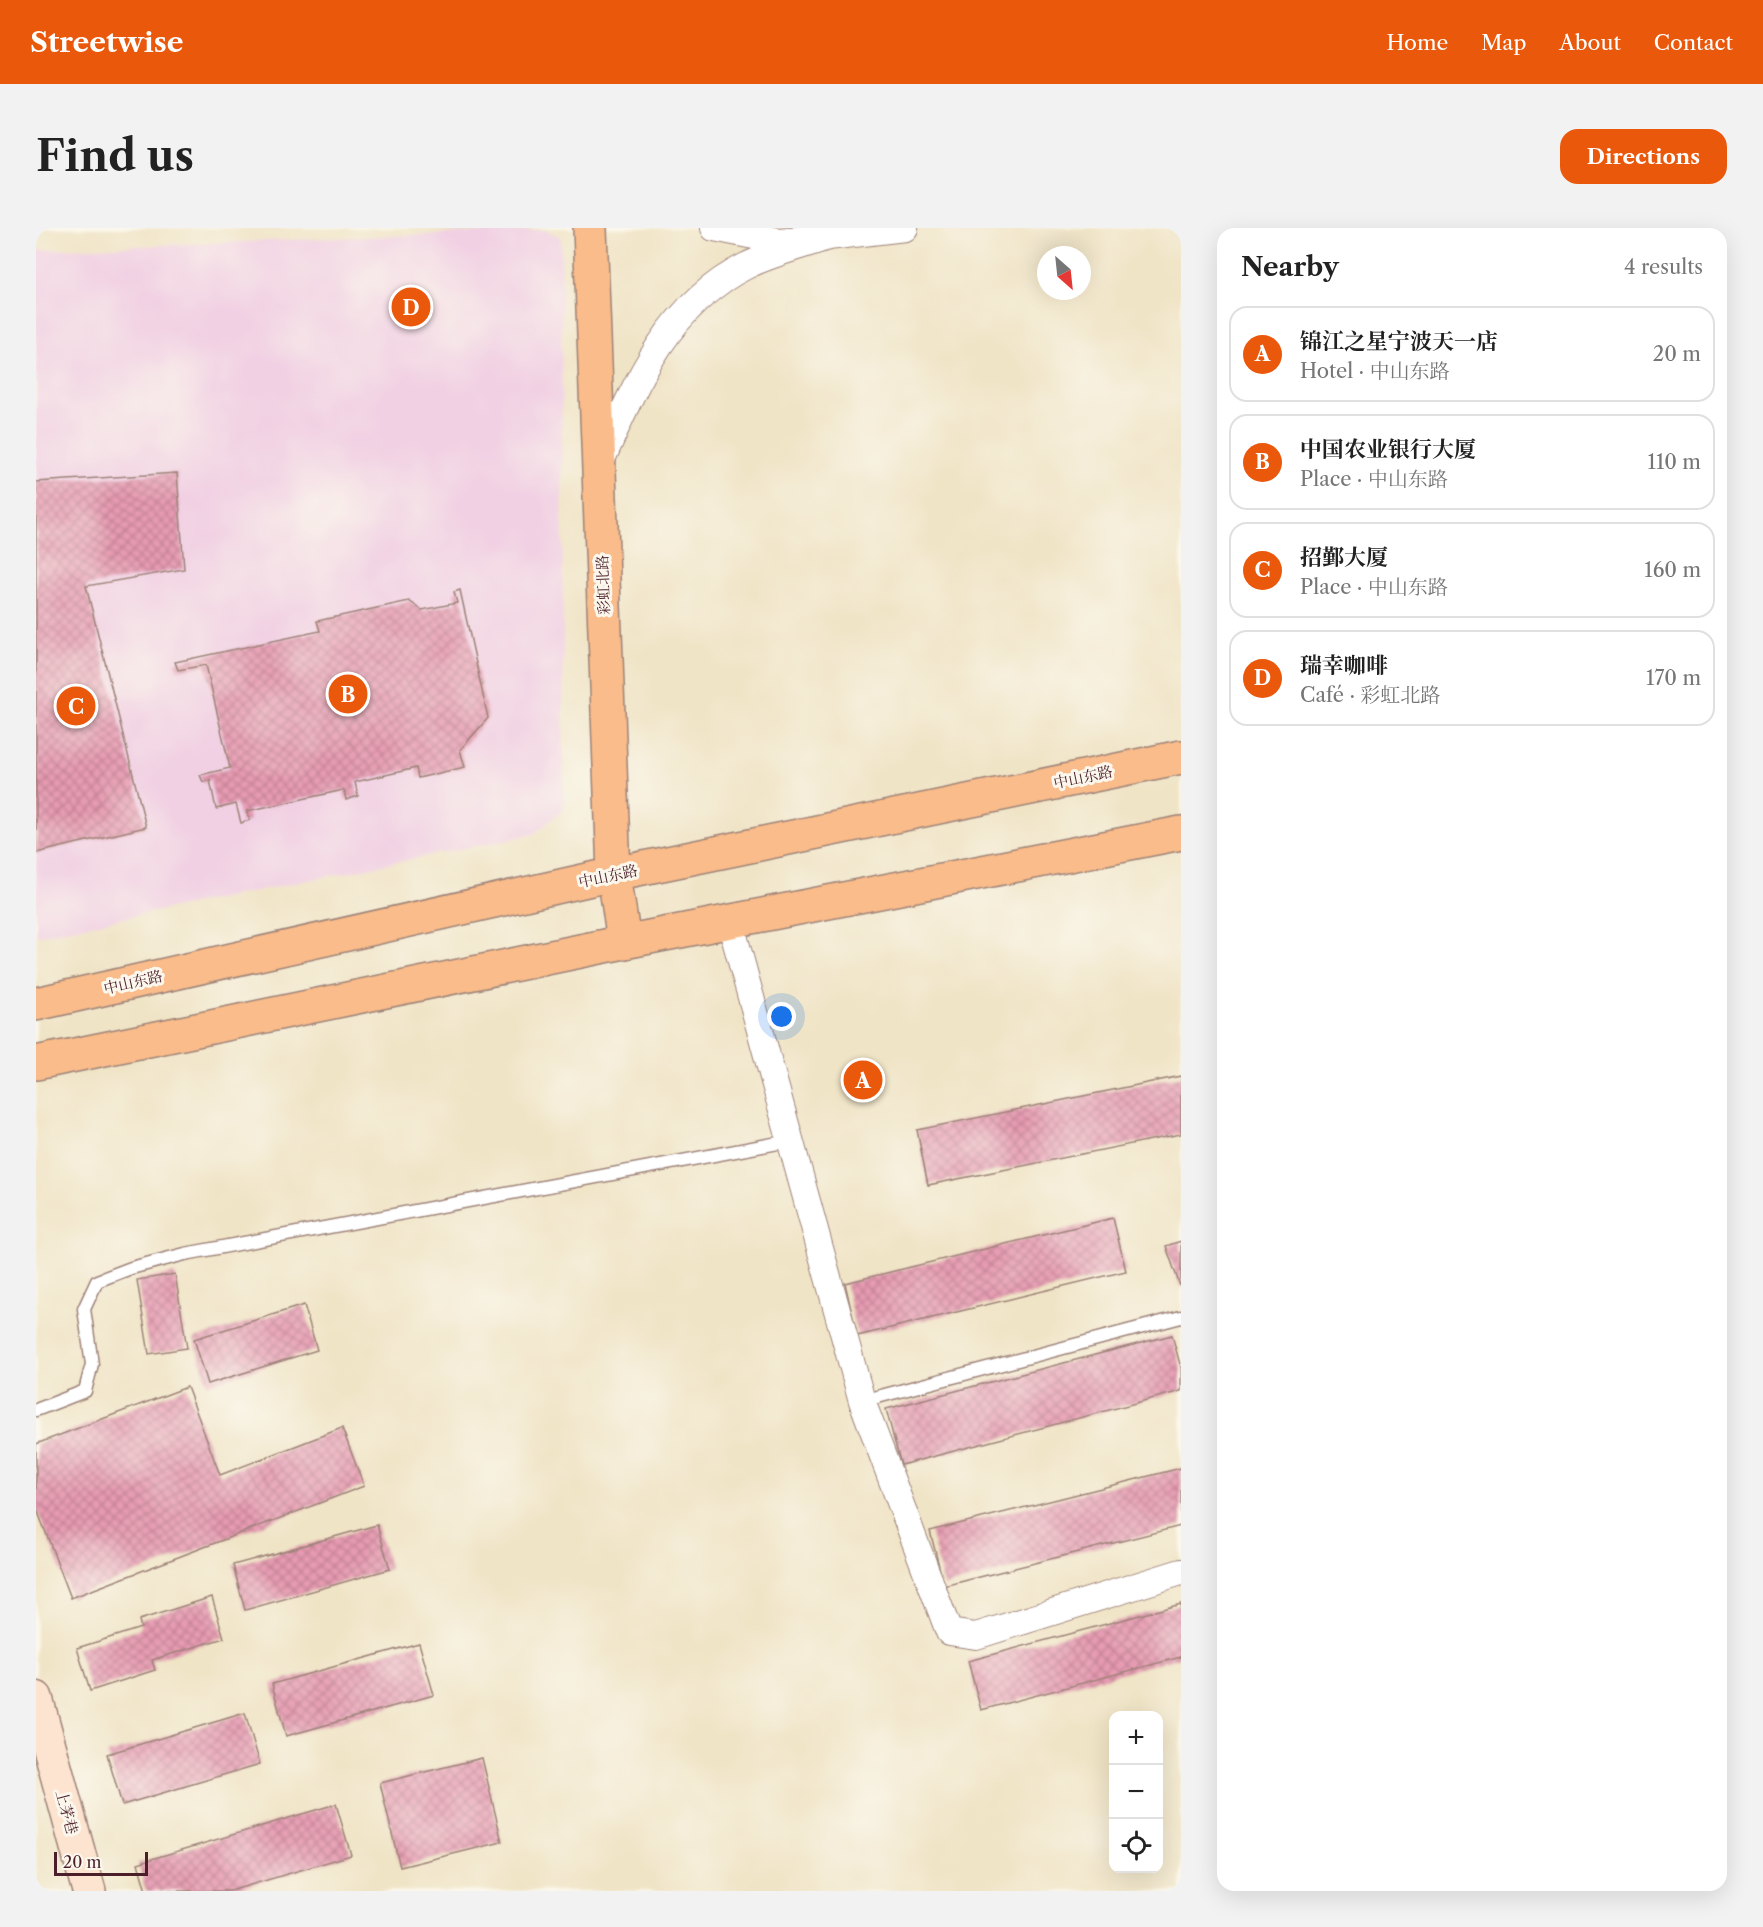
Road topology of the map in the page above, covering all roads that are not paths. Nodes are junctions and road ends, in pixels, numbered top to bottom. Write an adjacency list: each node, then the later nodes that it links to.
1 (590, 228): 5 (main road, 彩虹北路)
2 (714, 228): 4 (street)
3 (905, 228): 4 (street)
4 (828, 237): 5 (street)
5 (599, 466): 8 (main road, 彩虹北路)
6 (1181, 756): 8 (main road, 中山东路)
7 (1181, 833): 9 (main road)
8 (614, 874): 10 (main road, 彩虹北路); 11 (main road, 中山东路)
9 (730, 921): 10 (main road); 13 (street)
10 (624, 942): 12 (main road)
11 (36, 1004)
12 (36, 1063)
13 (789, 1141): 15 (street); 16 (lane)
14 (1181, 1317): 15 (lane)
15 (862, 1401): 17 (street)
16 (36, 1410)
17 (1181, 1572)
18 (36, 1698): 19 (street, 上茅巷)
19 (88, 1891)

